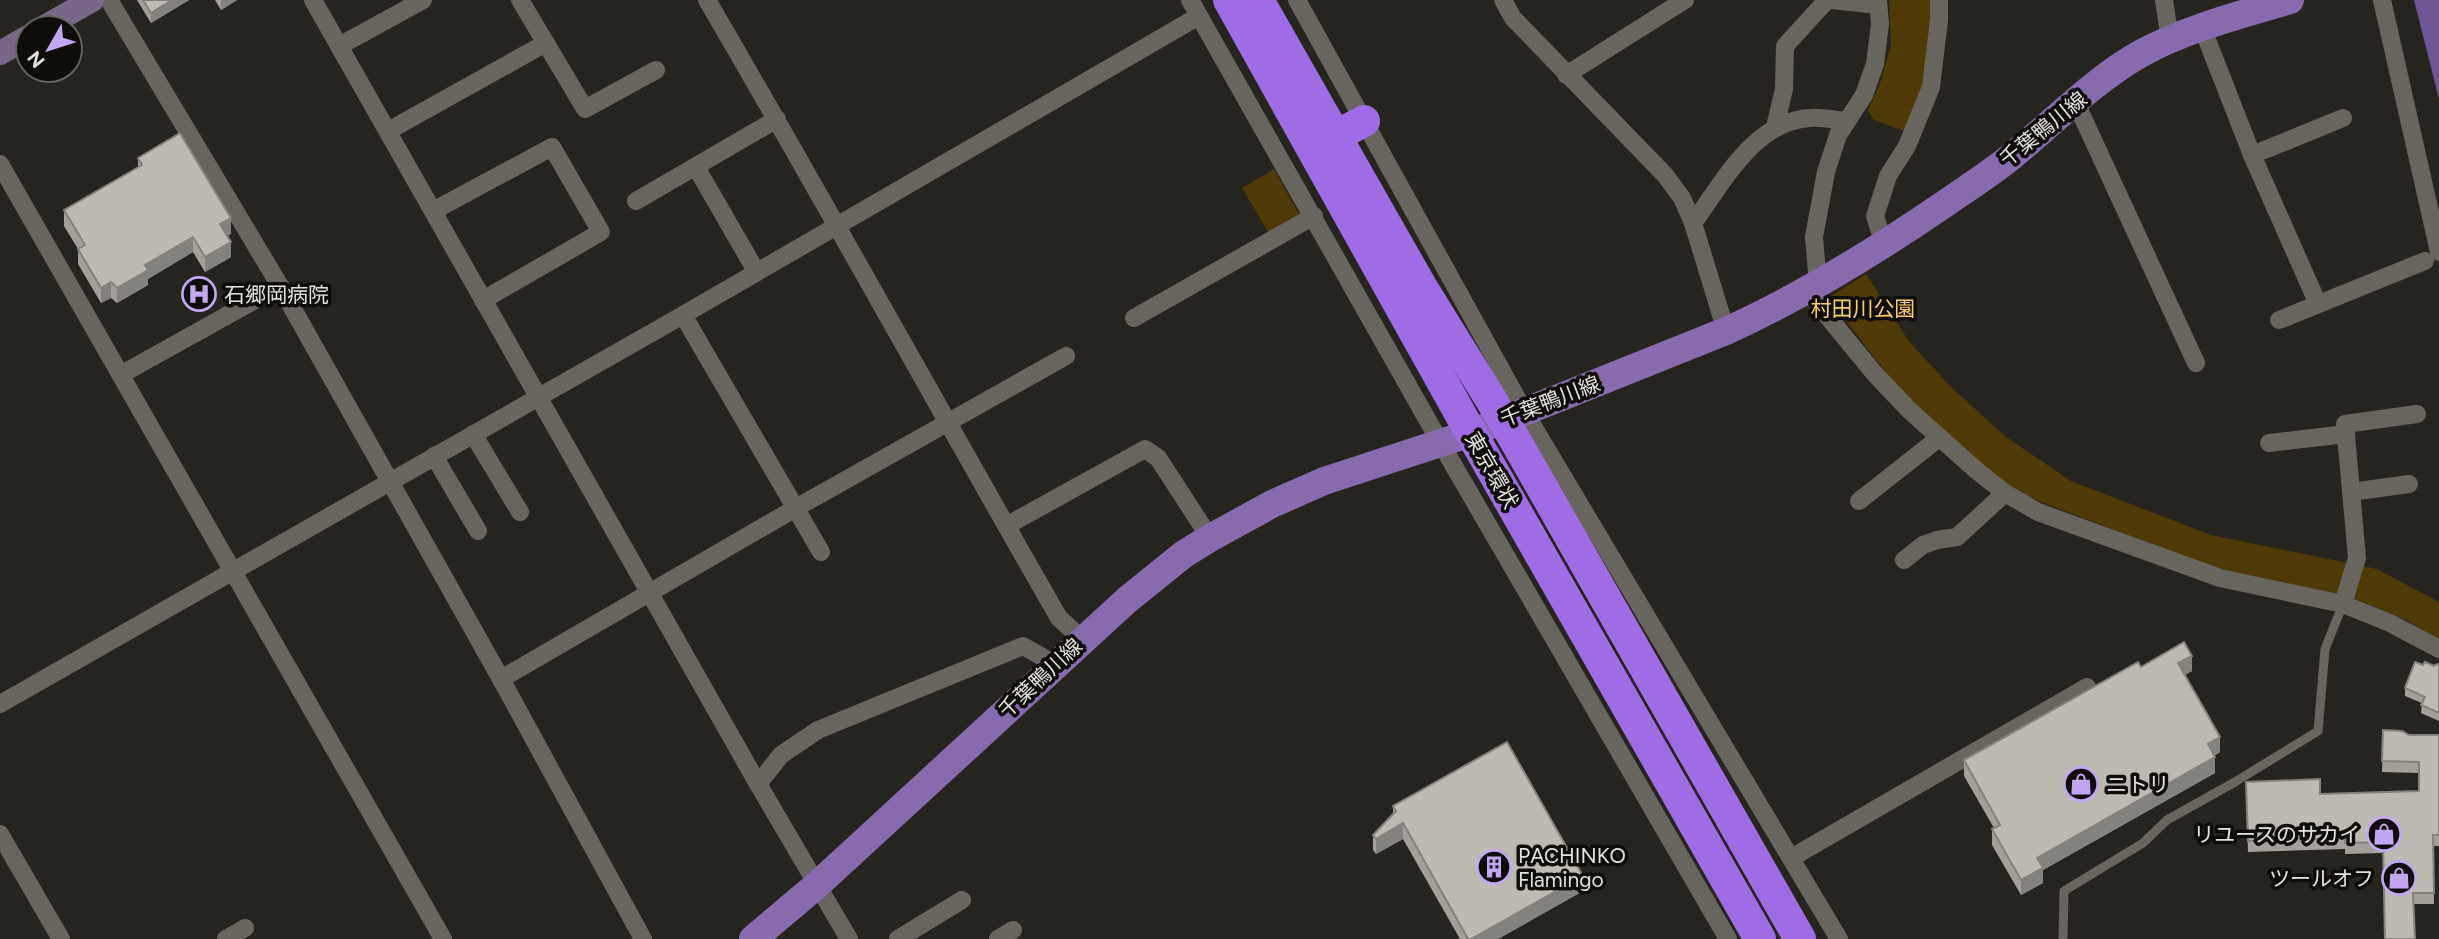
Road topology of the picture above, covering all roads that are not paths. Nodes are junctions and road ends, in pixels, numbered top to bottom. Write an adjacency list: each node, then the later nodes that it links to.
1 (92, 0): 20 (main road)
2 (109, 0): 47 (street)
3 (313, 0): 25 (street)
4 (423, 0): 25 (street)
5 (520, 0): 24 (street)
6 (707, 0): 30 (street)
7 (1190, 0): 21 (street)
8 (1229, 0): 62 (highway, 東京環状)
9 (1258, 0): 35 (highway, 東京環状)
10 (1297, 0): 31 (street)
11 (1503, 0): 27 (street)
12 (1685, 0): 27 (street)
13 (1827, 0): 33 (street)
14 (1832, 0): 19 (street)
15 (1939, 0): 44 (street)
16 (2165, 0): 23 (street)
17 (2290, 0): 22 (main road, 千葉鴨川線)
18 (2382, 0): 45 (street)
19 (1878, 2): 32 (street)
20 (68, 14)
21 (1199, 16): 41 (street); 43 (street)
22 (2202, 27): 23 (main road, 千葉鴨川線); 36 (street)
23 (2170, 40): 28 (main road, 千葉鴨川線)
24 (546, 43): 26 (street); 34 (street)
25 (340, 46): 34 (street)
26 (656, 70)
27 (1566, 75): 42 (street)
28 (2076, 103): 44 (main road, 千葉鴨川線); 56 (street)
29 (2343, 118): 36 (street)
30 (777, 119): 38 (street); 43 (street)
31 (1364, 121): 35 (highway); 60 (street)
32 (1847, 121): 33 (street); 48 (street)
33 (1775, 127): 42 (street)
34 (388, 131): 40 (street)
35 (1336, 136): 60 (highway, 東京環状)
36 (2252, 155): 50 (street)
37 (0, 164): 57 (street)
38 (696, 167): 39 (street); 46 (street)
39 (636, 201)
40 (433, 211): 49 (street); 49 (street)
41 (1314, 216): 52 (street); 66 (street)
42 (1693, 223): 54 (street)
43 (837, 225): 46 (street); 61 (street)
44 (1884, 244): 48 (main road, 千葉鴨川線)
45 (2432, 256): 50 (street)
46 (756, 271): 51 (street)
47 (280, 286): 57 (street); 69 (street)
48 (1812, 287): 54 (main road, 千葉鴨川線); 65 (street)
49 (483, 300): 58 (street)
50 (2318, 304): 53 (street)
51 (683, 315): 58 (street); 74 (street)
52 (1134, 318)
53 (2279, 320)
54 (1726, 331): 60 (main road, 千葉鴨川線)
55 (1066, 356): 61 (street)
56 (2196, 363)
57 (121, 374): 81 (street)
58 (540, 397): 64 (street); 82 (street)
59 (2417, 414): 63 (street)
60 (1514, 415): 62 (main road, 千葉鴨川線); 91 (highway, 東京環状); 93 (street)
61 (946, 423): 74 (street); 76 (street)
62 (1471, 433): 66 (main road, 千葉鴨川線); 105 (highway, 東京環状)
63 (2346, 434): 67 (street); 71 (street)
64 (473, 435): 68 (street); 75 (street)
65 (1939, 438): 72 (street); 73 (street)
66 (1440, 442): 78 (main road, 千葉鴨川線); 104 (street)
67 (2269, 443)
68 (434, 456): 69 (street); 77 (street)
69 (389, 482): 81 (street); 87 (street)
70 (2409, 484): 71 (street)
71 (2351, 492): 83 (street)
72 (2006, 494): 80 (street); 83 (street)
73 (1859, 501)
74 (794, 509): 79 (street); 82 (street)
75 (520, 512)
76 (1006, 526): 78 (street); 84 (street)
77 (478, 531)
78 (1210, 538): 84 (main road, 千葉鴨川線)
79 (821, 552)
80 (1904, 560)
81 (232, 571): 89 (street); 99 (street)
82 (650, 594): 87 (street); 90 (street)
83 (2343, 604): 85 (street); 109 (lane)
84 (1082, 639): 86 (main road, 千葉鴨川線)
85 (2439, 649)
86 (1055, 664): 90 (street); 94 (main road, 千葉鴨川線)
87 (501, 679): 100 (street)
88 (2087, 687): 93 (street)
89 (0, 704)
90 (758, 784): 94 (street)
91 (1723, 806): 106 (highway, 東京環状); 107 (highway, 東京環状)
92 (0, 834): 97 (street)
93 (1791, 858): 108 (street)
94 (817, 885): 101 (main road, 千葉鴨川線); 102 (street)
95 (962, 900): 103 (street)
96 (245, 928): 98 (street)
97 (61, 939)
98 (226, 939)
99 (443, 939)
100 (643, 939)
101 (753, 939)
102 (849, 939)
103 (898, 939)
104 (1728, 939)
105 (1759, 939)
106 (1782, 939)
107 (1800, 939)
108 (1839, 939)
109 (2063, 939)

